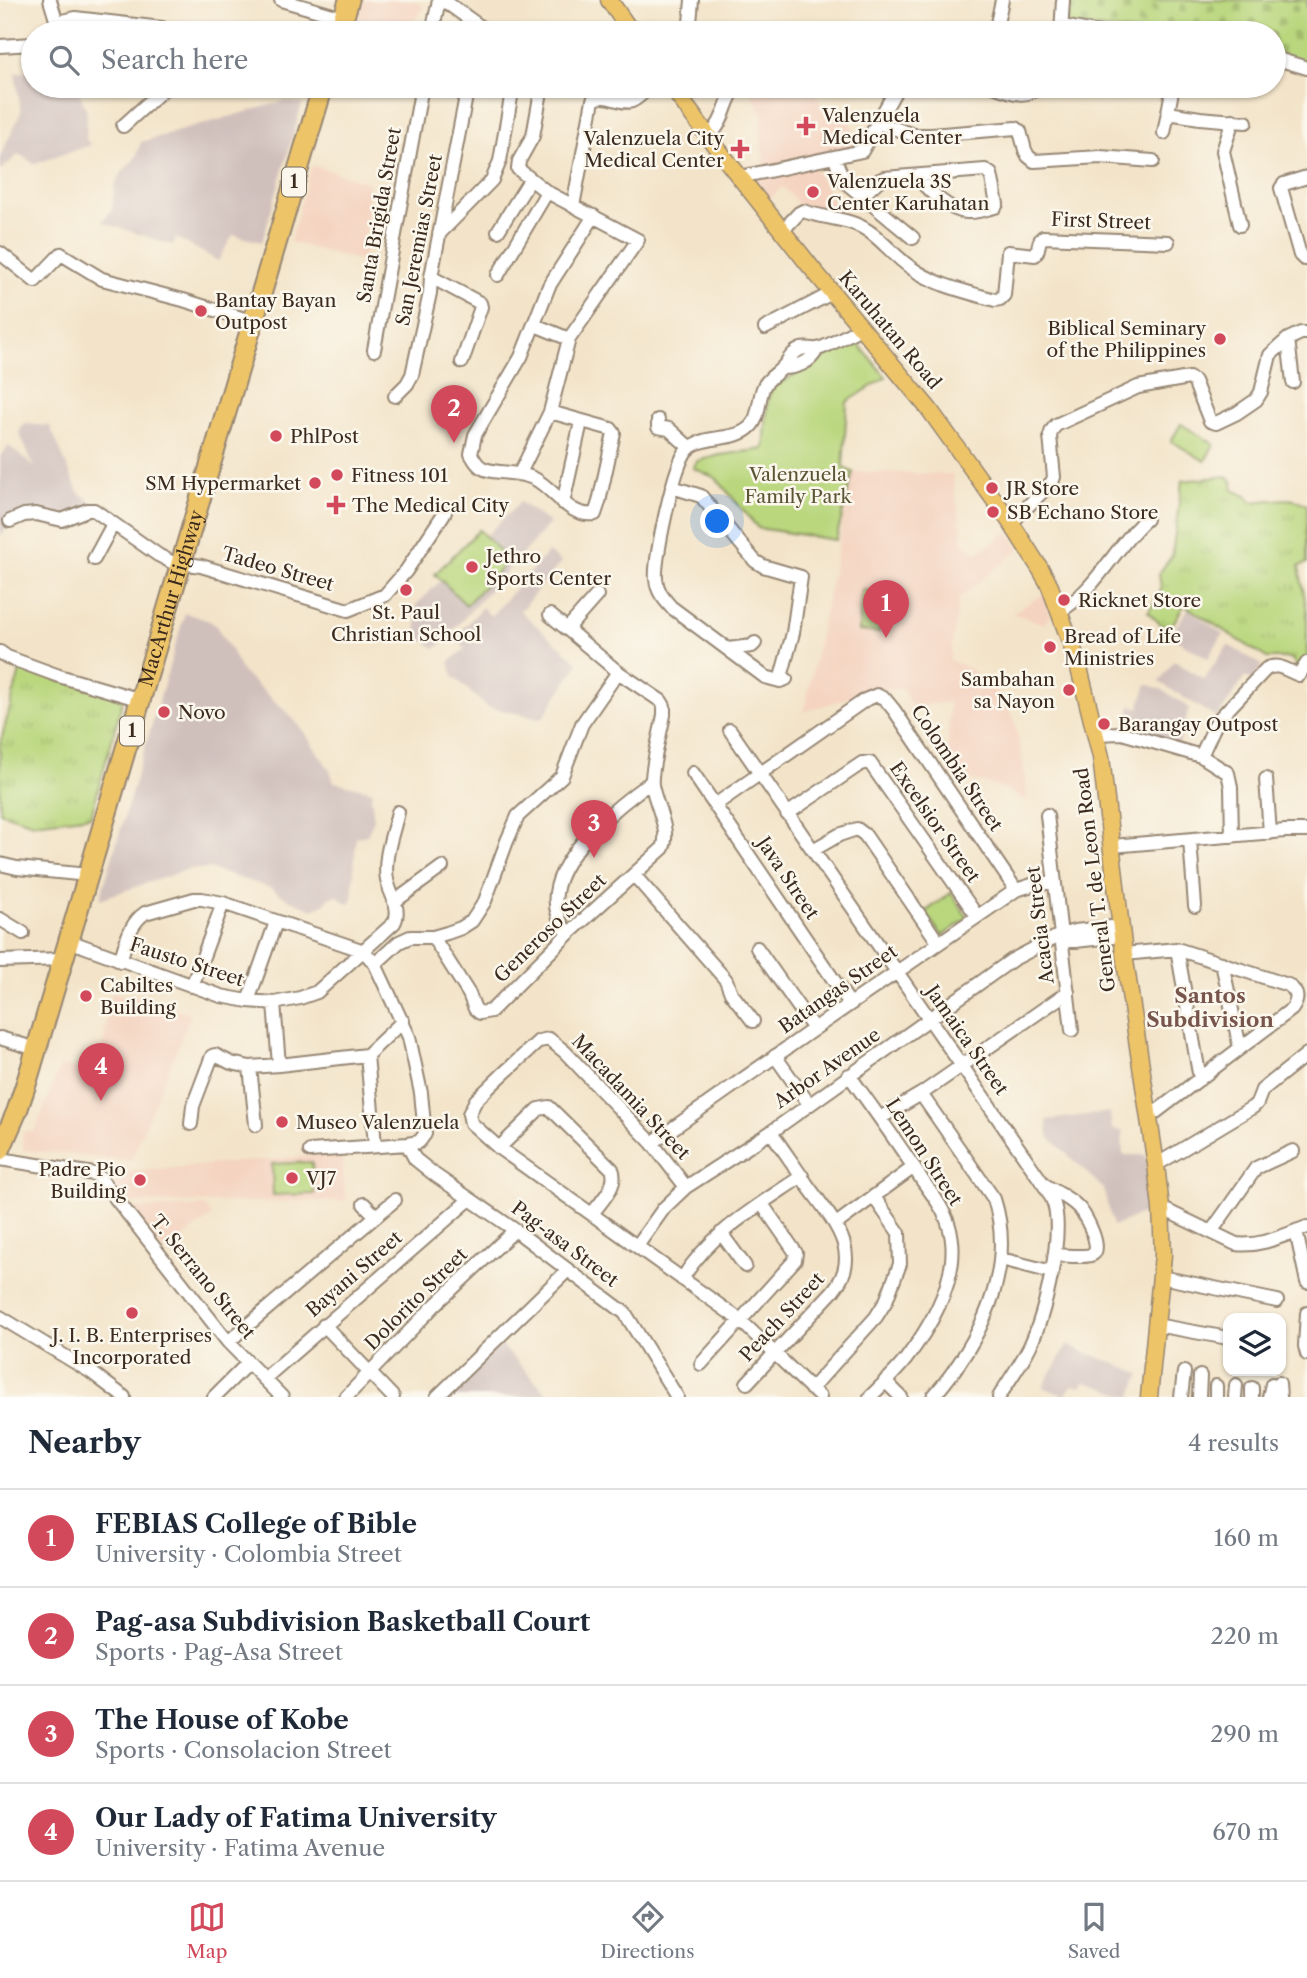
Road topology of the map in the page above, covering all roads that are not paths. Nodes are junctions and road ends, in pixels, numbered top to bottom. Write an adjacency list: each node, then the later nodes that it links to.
1 (50, 0): 9 (street)
2 (281, 0): 8 (street)
3 (441, 0): 12 (street); 13 (street)
4 (609, 0): 14 (main road)
5 (692, 0): 15 (street)
6 (1002, 0): 16 (street)
7 (1063, 0): 17 (street)
8 (344, 17)
9 (57, 21)
10 (70, 21): 11 (street)
11 (97, 21)
12 (435, 21)
13 (469, 21)
14 (624, 21)
15 (690, 21)
16 (998, 21)
17 (1062, 21)
18 (21, 45): 19 (street)
19 (0, 46)
20 (1286, 62): 21 (street)
21 (1307, 68)
22 (154, 98): 37 (street)
23 (319, 98): 61 (highway, MacArthur Highway / 1)
24 (420, 98): 68 (street, Santa Brigida Street)
25 (466, 98): 53 (street, San Jeremias Street)
26 (511, 98): 53 (street)
27 (540, 98): 45 (street)
28 (596, 98): 48 (street)
29 (612, 98): 30 (street)
30 (637, 98)
31 (680, 98): 39 (main road, Karuhatan Road)
32 (729, 98): 39 (street)
33 (892, 98): 36 (street)
34 (1171, 98): 35 (street)
35 (1168, 113): 38 (street); 50 (street)
36 (879, 123): 40 (street); 41 (street)
37 (123, 126)
38 (1164, 133)
39 (708, 137): 43 (main road, Karuhatan Road)
40 (834, 157): 43 (street); 47 (street)
41 (1153, 161)
42 (916, 176): 42 (street); 47 (street)
43 (740, 177): 52 (main road, Karuhatan Road)
44 (1307, 177): 57 (street)
45 (530, 180): 46 (street); 51 (street)
46 (547, 192): 48 (street); 58 (street)
47 (862, 196): 54 (street)
48 (573, 206): 49 (street)
49 (594, 216): 62 (street); 66 (street)
50 (1240, 225)
51 (498, 231)
52 (782, 231): 55 (street, First Street); 60 (main road, Karuhatan Road)
53 (439, 234): 59 (street, San Jeremias Street)
54 (913, 238)
55 (1168, 242)
56 (0, 253): 61 (street)
57 (1307, 259)
58 (498, 275)
59 (431, 277): 69 (street); 71 (street, San Jeremias Street)
60 (831, 293): 63 (street); 64 (main road, Karuhatan Road)
61 (254, 322): 85 (highway, MacArthur Highway / 1)
62 (535, 325): 66 (street); 76 (street)
63 (765, 328)
64 (861, 328): 75 (street); 82 (main road, Karuhatan Road)
65 (1307, 333): 67 (street)
66 (569, 339): 72 (street)
67 (1288, 339): 70 (street); 82 (street)
68 (374, 350)
69 (463, 362)
70 (1293, 382)
71 (394, 396)
72 (550, 412): 74 (street); 76 (street)
73 (658, 420): 75 (street)
74 (581, 422): 78 (street); 78 (street)
75 (690, 448): 77 (street)
76 (520, 473): 78 (street)
77 (672, 487): 91 (street); 91 (street)
78 (563, 503)
79 (445, 512): 85 (street, Tadeo Street)
80 (1146, 519): 87 (street)
81 (10, 521): 83 (street, Tadeo Street)
82 (1011, 523): 87 (main road, Karuhatan Road)
83 (113, 524): 84 (street); 85 (street, Tadeo Street)
84 (94, 559)
85 (182, 565): 95 (highway, MacArthur Highway / 1)
86 (597, 595): 89 (street)
87 (1059, 612): 97 (main road, General T. de Leon Road)
88 (550, 615): 89 (street, Generoso Street)
89 (567, 629): 94 (street, Generoso Street)
90 (755, 643): 91 (street)
91 (728, 649)
92 (0, 652): 95 (street)
93 (1307, 663): 98 (street)
94 (618, 672): 102 (street, Generoso Street); 128 (street)
95 (141, 700): 115 (highway, MacArthur Highway / 1)
96 (730, 730): 100 (street, Jamaica Street)
97 (1096, 734): 98 (street); 111 (main road, General T. de Leon Road)
98 (1202, 756): 109 (street)
99 (694, 773): 103 (street, Java Street)
100 (760, 774): 103 (street, Colombia Street); 105 (street, Jamaica Street); 118 (street, Colombia Street)
101 (1266, 779): 108 (street)
102 (651, 782): 116 (street, Generoso Street); 127 (street)
103 (715, 805): 145 (street, Java Street)
104 (398, 812): 119 (street)
105 (787, 814): 112 (street, Jamaica Street); 122 (street, Excelsior Street)
106 (1046, 815): 117 (street, Acacia Street)
107 (1307, 831): 108 (street)
108 (1270, 833): 109 (street)
109 (1232, 836): 110 (street)
110 (1190, 840): 111 (street); 121 (street)
111 (1112, 846): 125 (main road, General T. de Leon Road)
112 (813, 850): 130 (street); 140 (street, Jamaica Street)
113 (0, 864): 115 (street)
114 (442, 867): 119 (street)
115 (88, 875): 133 (highway, MacArthur Highway / 1)
116 (634, 875): 127 (street, Generoso Street); 147 (street)
117 (1053, 881): 118 (street, Batangas Street); 129 (street, Acacia Street)
118 (1016, 890): 122 (street, Batangas Street)
119 (394, 902): 134 (street, Fausto Street)
120 (223, 903): 124 (street); 137 (street); 141 (street)
121 (1195, 906)
122 (976, 916): 130 (street, Batangas Street)
123 (0, 919): 126 (street)
124 (276, 922): 134 (street); 143 (street)
125 (1116, 931): 129 (street, Arbor Avenue); 135 (main road, General T. de Leon Road)
126 (23, 933)
127 (568, 934): 128 (street, Generoso Street)
128 (433, 937): 139 (street)
129 (1059, 938): 142 (street, Acacia Street); 148 (street, Arbor Avenue)
130 (938, 943): 140 (street, Batangas Street)
131 (757, 948): 149 (street)
132 (1177, 949): 135 (street); 138 (street); 161 (street)
133 (66, 950): 136 (street); 137 (street, Fausto Street); 153 (highway, MacArthur Highway / 1)
134 (364, 951): 139 (street); 144 (street, Fausto Street)
135 (1124, 954): 165 (main road, General T. de Leon Road)
136 (0, 961)
137 (120, 961): 141 (street, Fausto Street)
138 (1222, 963): 152 (street); 152 (street)
139 (375, 964): 146 (street)
140 (896, 972): 145 (street, Batangas Street); 148 (street, Jamaica Street)
141 (192, 986): 143 (street, Fausto Street)
142 (1068, 992): 150 (street, Acacia Street); 158 (street)
143 (247, 1001): 144 (street, Fausto Street)
144 (274, 1003): 157 (street)
145 (850, 1004): 149 (street, Batangas Street)
146 (403, 1021): 155 (street); 170 (street)
147 (753, 1021)
148 (929, 1021): 158 (street, Jamaica Street); 160 (street, Arbor Avenue)
149 (814, 1029): 156 (street, Batangas Street)
150 (1072, 1030)
151 (0, 1038): 153 (street)
152 (1240, 1048): 161 (street)
153 (36, 1049): 173 (highway, MacArthur Highway / 1)
154 (1307, 1054): 176 (street)
155 (367, 1055): 157 (street); 171 (street)
156 (775, 1056): 163 (street); 169 (street, Batangas Street)
157 (279, 1066): 159 (street)
158 (961, 1066): 162 (street); 179 (street, Jamaica Street)
159 (250, 1067): 166 (street); 167 (street)
160 (849, 1075): 163 (street, Arbor Avenue); 164 (street, Lemon Street)
161 (1200, 1079): 165 (street)
162 (921, 1094): 164 (street); 196 (street)
163 (809, 1104): 168 (street, Arbor Avenue)
164 (880, 1118): 177 (street, Lemon Street)
165 (1148, 1118): 176 (main road, General T. de Leon Road)
166 (191, 1124)
167 (256, 1125)
168 (771, 1132): 178 (street, Peach Street); 180 (street, Arbor Avenue)
169 (652, 1143): 172 (street, Macadamia Street); 180 (street, Macadamia Street)
170 (407, 1144): 171 (street); 182 (street, Pag-asa Street)
171 (375, 1145): 174 (street)
172 (499, 1148): 187 (street); 187 (street)
173 (1, 1149): 210 (street, T. Serrano Street)
174 (310, 1151)
175 (1293, 1151): 192 (street)
176 (1156, 1165): 186 (main road, General T. de Leon Road)
177 (914, 1167): 181 (street); 219 (street, Lemon Street)
178 (802, 1177): 184 (street); 189 (street, Peach Street)
179 (1044, 1185): 195 (street, Jamaica Street); 195 (street)
180 (686, 1187): 194 (street, Arbor Avenue)
181 (874, 1197): 189 (street); 222 (street)
182 (470, 1199): 191 (street, Pag-asa Street); 207 (street, Bayani Street)
183 (395, 1200): 188 (street)
184 (762, 1203): 193 (street); 206 (street)
185 (364, 1204): 188 (street)
186 (1161, 1208): 192 (street); 200 (main road, General T. de Leon Road)
187 (592, 1214): 194 (street)
188 (376, 1216): 210 (street)
189 (836, 1224): 211 (street, Peach Street)
190 (1302, 1229): 192 (street); 202 (street)
191 (515, 1230): 198 (street, Pag-asa Street); 216 (street, Dolorito Street)
192 (1211, 1232)
193 (721, 1233): 197 (street); 201 (street)
194 (637, 1246): 201 (street)
195 (1055, 1255): 199 (street, Jamaica Street)
196 (1001, 1259): 199 (street); 232 (street)
197 (745, 1266)
198 (568, 1270): 228 (street); 229 (street, Pag-asa Street)
199 (1052, 1272): 233 (street, Jamaica Street)
200 (1161, 1277): 203 (street); 208 (main road, General T. de Leon Road)
201 (682, 1279): 206 (street)
202 (1307, 1282)
203 (1278, 1301)
204 (1307, 1313): 212 (street)
205 (0, 1317): 223 (street)
206 (740, 1320): 211 (street); 214 (street)
207 (324, 1325): 216 (street); 218 (street, Bayani Street)
208 (1156, 1325): 209 (street); 234 (main road, General T. de Leon Road)
209 (1223, 1337)
210 (228, 1342): 213 (street, T. Serrano Street)
211 (775, 1354): 220 (street, Peach Street); 222 (street)
212 (1307, 1354)
213 (248, 1363): 218 (street, T. Serrano Street); 224 (street)
214 (701, 1364)
215 (1184, 1372): 235 (street)
216 (370, 1373): 226 (street, Dolorito Street); 227 (street)
217 (1200, 1376): 236 (street)
218 (264, 1379): 225 (street, T. Serrano Street)
219 (885, 1381): 230 (street, Lemon Street); 231 (street)
220 (747, 1383)
221 (1273, 1388): 237 (street)
222 (815, 1393)
223 (124, 1397)
224 (214, 1397)
225 (282, 1397)
226 (346, 1397)
227 (393, 1397)
228 (437, 1397)
229 (677, 1397)
230 (870, 1397)
231 (901, 1397)
232 (933, 1397)
233 (999, 1397)
234 (1149, 1397)
235 (1181, 1397)
236 (1199, 1397)
237 (1280, 1397)

